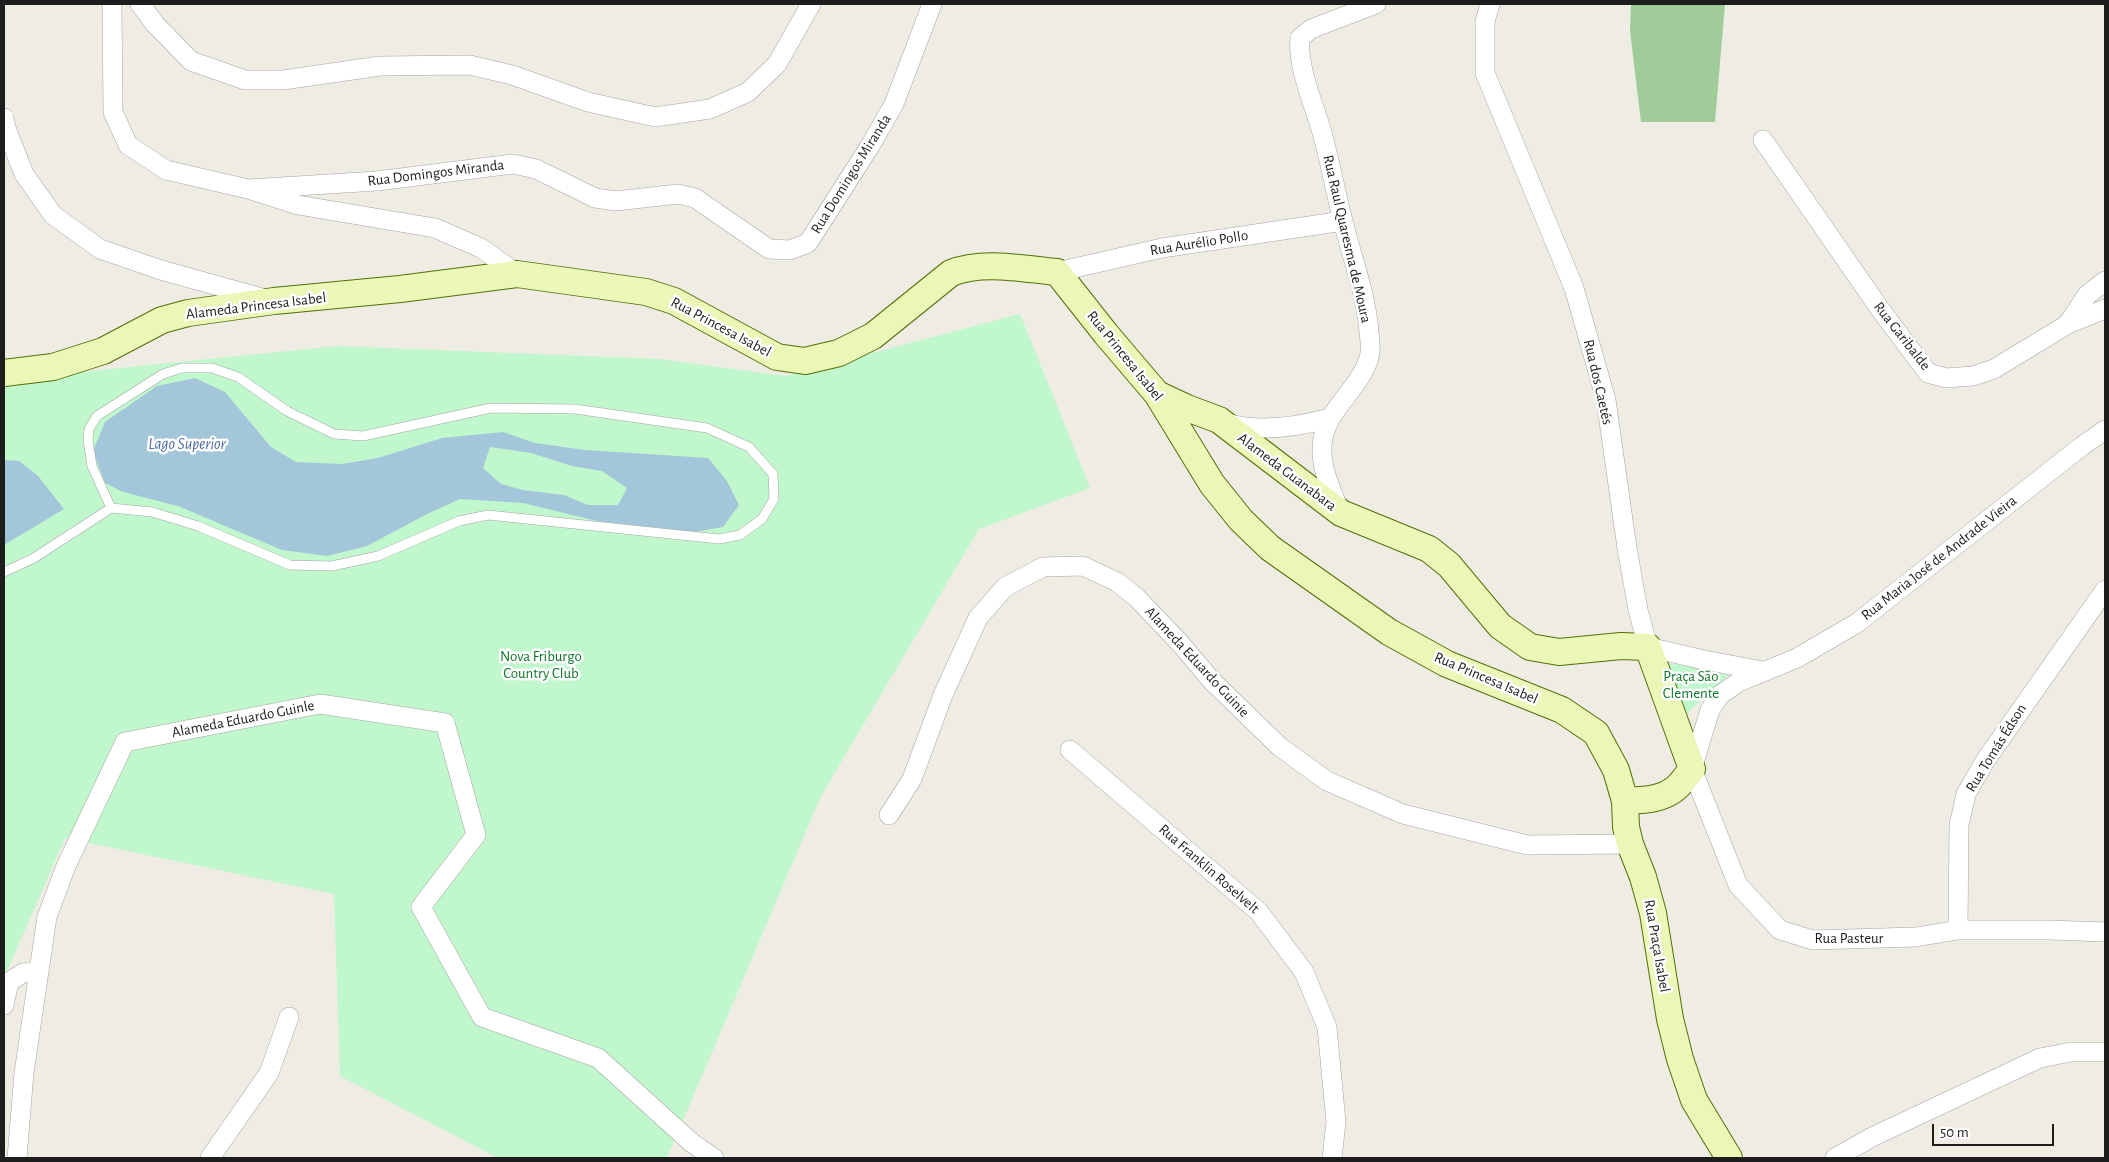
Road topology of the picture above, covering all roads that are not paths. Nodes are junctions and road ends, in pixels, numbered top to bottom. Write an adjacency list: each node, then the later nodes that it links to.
1 (112, 4): 9 (street)
2 (140, 4): 3 (street)
3 (811, 4)
4 (932, 4): 9 (street, Rua Domingos Miranda)
5 (1376, 4): 10 (street, Rua Raul Quaresma de Moura)
6 (1490, 4): 26 (street, Rua dos Caetés)
7 (4, 118): 14 (street)
8 (1763, 140): 16 (street, Rua Garibalde)
9 (248, 189): 12 (street)
10 (1343, 221): 11 (street, Rua Aurélio Pollo); 19 (street, Rua Raul Quaresma de Moura)
11 (1057, 272): 12 (street, Rua Princesa Isabel); 18 (street, Rua Princesa Isabel)
12 (517, 274): 14 (street, Alameda Princesa Isabel)
13 (2105, 280): 16 (street)
14 (274, 301): 17 (street, Alameda Princesa Isabel)
15 (2105, 309): 16 (street, Rua Garibalde)
16 (2068, 324)
17 (4, 373)
18 (1157, 394): 20 (street, Alameda Guanabara); 30 (street, Rua Princesa Isabel)
19 (1330, 418): 20 (street); 23 (street, Rua Raul Quaresma de Moura)
20 (1219, 420): 23 (street, Alameda Guanabara)
21 (2105, 430): 27 (street, Rua Maria José de Andrade Vieira)
22 (112, 508): 22 (lane); 24 (lane)
23 (1341, 514): 26 (street, Alameda Guanabara)
24 (4, 572)
25 (2105, 590): 33 (street, Rua Tomás Édson)
26 (1648, 647): 27 (street); 29 (street, Rua dos Caetés)
27 (1763, 671): 29 (street, Rua Maria José de Andrade Vieira)
28 (1070, 750): 42 (street, Rua Franklin Roselvelt)
29 (1692, 769): 30 (street); 33 (street, Rua Pasteur)
30 (1626, 801): 32 (street, Rua Praça Isabel)
31 (889, 815): 32 (street, Alameda Eduardo Guinie)
32 (1630, 844): 43 (street, Rua Praça Isabel)
33 (1958, 930): 34 (street, Rua Pasteur)
34 (2105, 932)
35 (39, 972): 36 (street); 39 (street); 41 (street, Alameda Eduardo Guinle)
36 (4, 1005)
37 (289, 1017): 40 (street)
38 (2105, 1052): 44 (street)
39 (17, 1158)
40 (210, 1158)
41 (714, 1158)
42 (1332, 1158)
43 (1727, 1158)
44 (1835, 1158)

